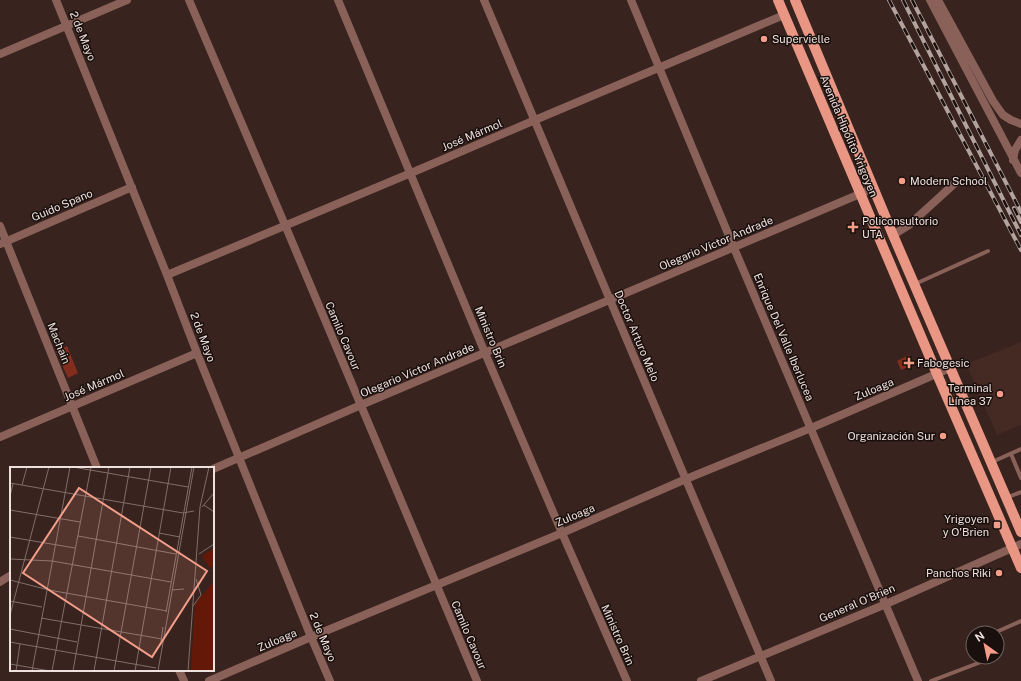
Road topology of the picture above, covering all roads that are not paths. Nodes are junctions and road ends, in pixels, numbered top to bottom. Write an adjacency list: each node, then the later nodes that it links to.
1 (56, 0): 12 (street, 2 de Mayo)
2 (127, 0): 12 (street)
3 (189, 0): 25 (street, Camilo Cavour)
4 (338, 0): 20 (street, Ministro Brin)
5 (484, 0): 15 (street, Doctor Arturo Melo)
6 (631, 0): 14 (street, Enrique Del Valle Iberlucea)
7 (778, 0): 11 (main road, Avenida Hipólito Yrigoyen)
8 (795, 0): 23 (main road, Avenida Hipólito Yrigoyen)
9 (930, 0): 18 (street)
10 (938, 0): 16 (street)
11 (784, 15): 14 (street, José Mármol); 24 (main road, Avenida Hipólito Yrigoyen)
12 (67, 26): 13 (street); 22 (street, 2 de Mayo)
13 (0, 54)
14 (659, 68): 15 (street, José Mármol); 29 (street, Enrique Del Valle Iberlucea)
15 (535, 120): 20 (street, José Mármol); 33 (street, Doctor Arturo Melo)
16 (1021, 124)
17 (1021, 140): 18 (street)
18 (1013, 160): 19 (street)
19 (1021, 173)
20 (411, 174): 25 (street, José Mármol); 34 (street, Ministro Brin)
21 (954, 184): 27 (street)
22 (132, 187): 28 (street, Guido Spano); 31 (street, 2 de Mayo)
23 (874, 188): 24 (street, Olegario Víctor Andrade); 27 (main road, Avenida Hipólito Yrigoyen)
24 (860, 194): 29 (street, Olegario Víctor Andrade); 37 (main road, Avenida Hipólito Yrigoyen)
25 (285, 225): 31 (street, José Mármol); 38 (street, Camilo Cavour)
26 (0, 226): 28 (street, Machain)
27 (893, 234): 32 (main road, Avenida Hipólito Yrigoyen)
28 (3, 242): 39 (street, Machain)
29 (734, 248): 33 (street, Olegario Víctor Andrade); 40 (street, Enrique Del Valle Iberlucea)
30 (988, 250): 32 (lane)
31 (167, 274): 35 (street, 2 de Mayo)
32 (915, 284): 36 (main road, Avenida Hipólito Yrigoyen)
33 (610, 300): 34 (street, Olegario Víctor Andrade); 49 (street, Doctor Arturo Melo)
34 (485, 353): 38 (street, Olegario Víctor Andrade); 53 (street, Ministro Brin)
35 (197, 354): 39 (street, José Mármol); 44 (street, 2 de Mayo)
36 (950, 368): 37 (street, Zuloaga); 45 (main road, Avenida Hipólito Yrigoyen)
37 (937, 374): 40 (street, Zuloaga); 54 (main road, Avenida Hipólito Yrigoyen)
38 (361, 405): 44 (street, Olegario Víctor Andrade); 58 (street, Camilo Cavour)
39 (72, 406): 41 (street, José Mármol); 46 (street, Machain)
40 (811, 428): 49 (street, Zuloaga); 59 (street, Enrique Del Valle Iberlucea)
41 (0, 437)
42 (1021, 449): 43 (lane)
43 (1010, 454): 45 (lane); 48 (lane)
44 (239, 458): 47 (street, Olegario Víctor Andrade); 62 (street, 2 de Mayo)
45 (990, 462): 51 (main road, Avenida Hipólito Yrigoyen)
46 (97, 467)
47 (214, 469)
48 (1021, 478)
49 (686, 479): 53 (street, Zuloaga); 63 (street, Doctor Arturo Melo)
50 (1021, 492): 51 (lane)
51 (1006, 498): 52 (main road, Avenida Hipólito Yrigoyen)
52 (1021, 532)
53 (562, 533): 58 (street, Zuloaga); 70 (street, Ministro Brin)
54 (1017, 546): 55 (main road, Avenida Hipólito Yrigoyen); 59 (street, General O'Brien)
55 (1021, 568)
56 (10, 576): 57 (street)
57 (0, 582)
58 (436, 585): 62 (street, Zuloaga); 69 (street, Camilo Cavour)
59 (886, 604): 63 (street, General O'Brien); 73 (street, Enrique Del Valle Iberlucea)
60 (1021, 621): 61 (lane)
61 (1005, 628)
62 (311, 637): 67 (street, Zuloaga); 68 (street, 2 de Mayo)
63 (760, 656): 71 (street, General O'Brien); 72 (street, Doctor Arturo Melo)
64 (973, 665): 74 (lane)
65 (180, 671): 66 (street)
66 (184, 681)
67 (210, 681)
68 (330, 681)
69 (477, 681)
70 (627, 681)
71 (701, 681)
72 (771, 681)
73 (918, 681)
74 (931, 681)

